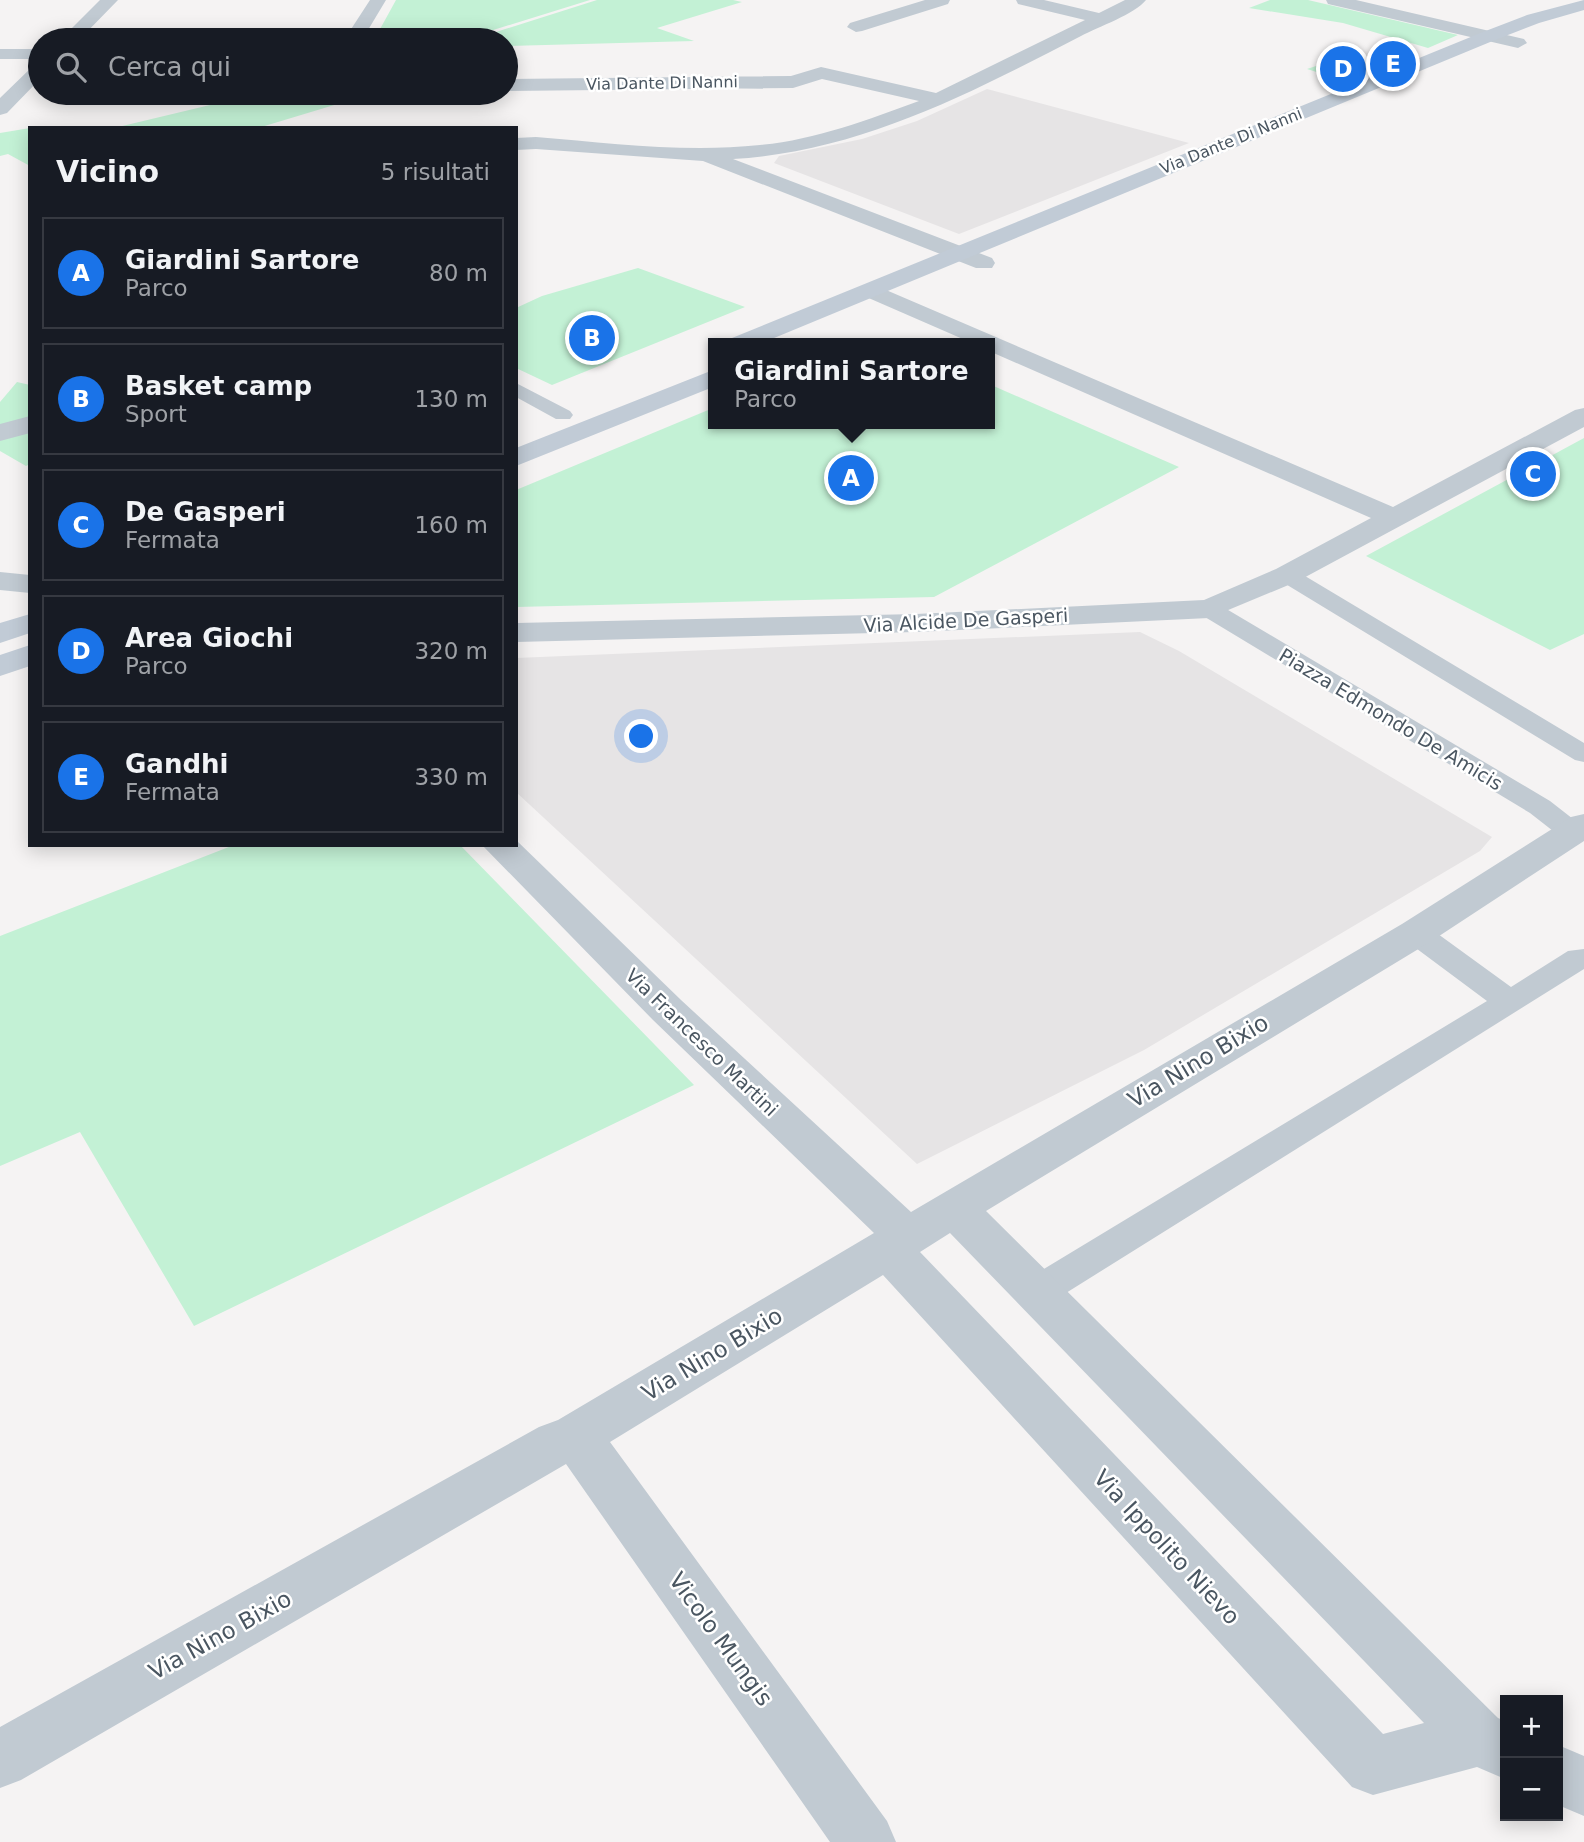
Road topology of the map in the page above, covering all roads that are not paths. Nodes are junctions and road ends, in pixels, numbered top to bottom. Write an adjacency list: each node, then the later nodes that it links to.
1 (110, 0): 11 (street)
2 (378, 0): 12 (street)
3 (942, 0): 10 (street)
4 (1024, 0): 8 (street)
5 (1138, 0): 8 (street)
6 (1334, 0): 13 (street)
7 (1584, 5): 13 (street, Via Dante Di Nanni)
8 (1101, 19): 19 (street)
9 (1584, 19): 14 (street, Via Dante Di Nanni)
10 (856, 27)
11 (81, 28)
12 (361, 28)
13 (1489, 36): 14 (street); 23 (street, Via Dante Di Nanni)
14 (1518, 43): 24 (street, Via Dante Di Nanni)
15 (0, 54): 16 (street)
16 (28, 54)
17 (28, 81): 20 (street)
18 (518, 85): 19 (street, Via Dante Di Nanni)
19 (940, 100): 22 (street)
20 (0, 109)
21 (518, 145): 22 (street)
22 (702, 155): 23 (street)
23 (958, 253): 24 (street); 25 (street, Via Dante Di Nanni)
24 (984, 263): 26 (street, Via Dante Di Nanni)
25 (872, 291): 26 (street); 28 (street, Via Dante Di Nanni)
26 (898, 302): 27 (street, Via Dante Di Nanni); 29 (street)
27 (866, 315)
28 (754, 338)
29 (981, 338)
30 (995, 344): 40 (street)
31 (708, 357): 34 (street)
32 (708, 379): 39 (street)
33 (518, 390): 34 (lane)
34 (563, 415): 38 (street)
35 (1584, 416): 40 (street, Via Alcide De Gasperi)
36 (28, 425): 37 (street)
37 (0, 433)
38 (518, 433)
39 (518, 457)
40 (1395, 518): 41 (street, Via Alcide De Gasperi)
41 (1287, 575): 44 (street, Via Alcide De Gasperi); 50 (lane)
42 (0, 581): 43 (street)
43 (28, 584)
44 (1209, 609): 47 (street, Via Alcide De Gasperi); 51 (lane, Piazza Edmondo De Amicis)
45 (28, 624): 46 (street)
46 (0, 633)
47 (518, 633)
48 (28, 656): 49 (street)
49 (0, 666)
50 (1584, 754)
51 (1578, 828): 53 (street, Via Nino Bixio)
52 (502, 847): 57 (street, Via Francesco Martini)
53 (1416, 933): 55 (lane); 56 (street, Via Nino Bixio)
54 (1578, 958): 55 (lane)
55 (1510, 1002): 58 (lane)
56 (954, 1208): 57 (street, Via Nino Bixio); 58 (street, Via Ippolito Nievo)
57 (897, 1242): 59 (street, Via Nino Bixio); 60 (street, Via Ippolito Nievo)
58 (1037, 1293): 60 (street, Via Ippolito Nievo)
59 (566, 1439): 61 (street, Via Nino Bixio); 64 (street, Vicolo Mungis)
60 (1492, 1744)
61 (0, 1759)
62 (1563, 1776): 63 (street)
63 (1584, 1787)
64 (866, 1842)

